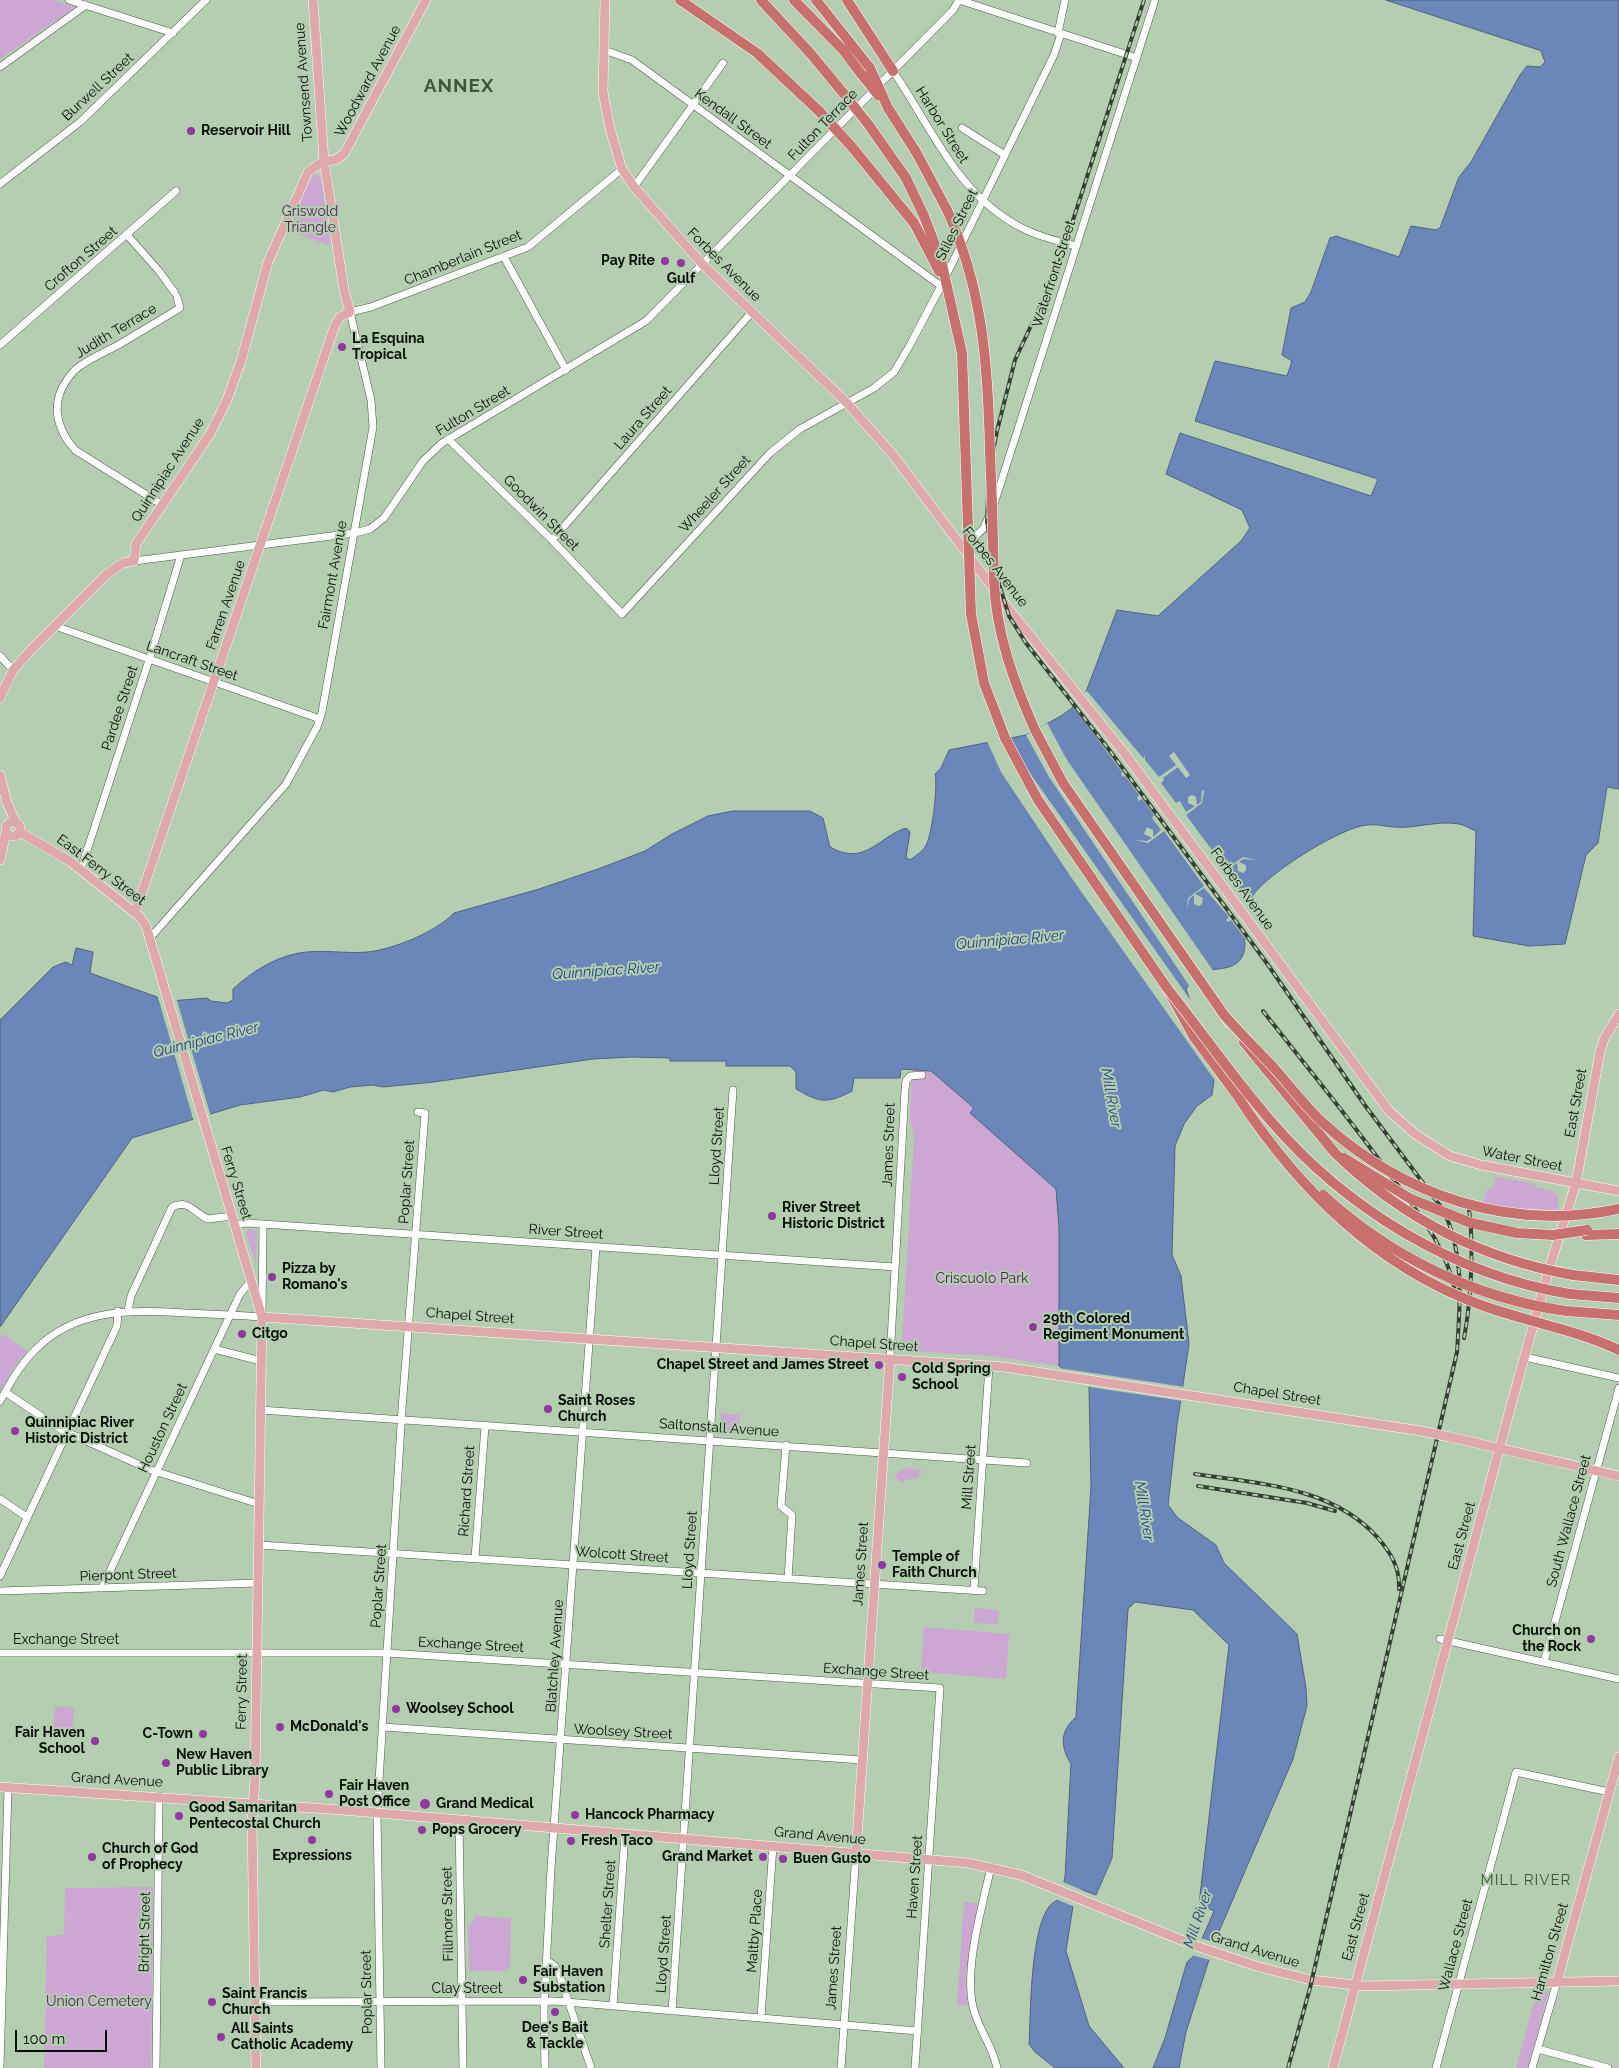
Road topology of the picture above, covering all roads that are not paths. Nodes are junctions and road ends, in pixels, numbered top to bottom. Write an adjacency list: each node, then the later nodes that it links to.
1 (69, 0): 14 (street)
2 (206, 0): 15 (street, Burwell Street)
3 (313, 0): 26 (main road, Townsend Avenue)
4 (426, 0): 26 (main road, Woodward Avenue)
5 (605, 0): 17 (main road, Forbes Avenue)
6 (680, 0): 37 (highway, bridge)
7 (760, 0): 37 (highway, bridge)
8 (794, 0): 22 (highway)
9 (816, 0): 22 (highway)
10 (847, 0): 21 (highway)
11 (959, 0): 16 (street); 21 (street, Fulton Terrace)
12 (1065, 0): 16 (street, Stiles Street)
13 (1155, 0): 18 (street, Waterfront Street)
14 (86, 5): 15 (street); 20 (street)
15 (173, 34): 29 (street, Burwell Street)
16 (1059, 34): 18 (street); 25 (street, Stiles Street)
17 (604, 50): 23 (street, Kendall Street); 27 (main road, Forbes Avenue)
18 (1137, 58): 34 (street, Waterfront Street)
19 (723, 63): 23 (street)
20 (0, 66)
21 (893, 71): 28 (street, Fulton Terrace); 32 (street, Harbor Street)
22 (866, 72): 69 (highway, bridge)
23 (694, 106): 28 (street, Kendall Street); 30 (street)
24 (962, 128): 25 (street)
25 (1005, 155): 32 (street, Stiles Street)
26 (324, 161): 38 (main road, Fairmont Avenue); 44 (main road, Quinnipiac Avenue)
27 (622, 169): 30 (main road, Forbes Avenue); 35 (street, Chamberlain Street)
28 (790, 176): 36 (street, Fulton Terrace); 37 (street, Kendall Street)
29 (0, 184)
30 (634, 187): 36 (main road, Forbes Avenue)
31 (176, 191): 33 (street, Crofton Street)
32 (982, 202): 34 (street, Harbor Street); 37 (street, Stiles Street)
33 (128, 236): 40 (street, Crofton Street); 44 (street, Judith Terrace)
34 (1076, 246): 48 (street, Waterfront Street)
35 (504, 257): 38 (street, Chamberlain Street); 41 (street)
36 (703, 265): 39 (main road, Forbes Avenue); 41 (street, Fulton Street)
37 (944, 287): 42 (street, Stiles Street); 67 (highway, bridge)
38 (350, 312): 45 (street, Fairmont Avenue); 47 (main road, Farren Avenue)
39 (752, 312): 42 (main road, Forbes Avenue); 46 (street, Laura Street)
40 (0, 345)
41 (566, 370): 43 (street, Fulton Street)
42 (847, 403): 48 (main road, Forbes Avenue); 51 (street, Wheeler Street)
43 (448, 439): 45 (street, Fulton Street); 46 (street, Goodwin Street)
44 (161, 504): 50 (main road, Quinnipiac Avenue)
45 (355, 533): 47 (street, Fulton Street); 58 (street, Fairmont Avenue)
46 (552, 540): 51 (street, Goodwin Street)
47 (261, 545): 49 (street, Fulton Street); 56 (main road, Farren Avenue)
48 (963, 548): 75 (main road, Forbes Avenue)
49 (181, 555): 50 (street, Fulton Street); 54 (street, Pardee Street)
50 (134, 561): 52 (main road)
51 (616, 607)
52 (55, 626): 54 (street, Lancraft Street); 55 (main road)
53 (0, 656): 55 (street)
54 (149, 660): 56 (street, Lancraft Street); 64 (street, Pardee Street)
55 (13, 670): 57 (main road)
56 (214, 682): 58 (street, Lancraft Street); 65 (main road, Farren Avenue)
57 (0, 698)
58 (320, 719): 66 (street, Fairmont Avenue)
59 (0, 775): 60 (main road)
60 (7, 804): 61 (main road); 62 (main road)
61 (6, 829): 62 (main road, East Ferry Street); 62 (main road); 63 (main road)
62 (17, 830): 63 (main road); 64 (main road, East Ferry Street)
63 (1, 857)
64 (81, 869): 65 (main road, East Ferry Street)
65 (135, 913): 66 (main road, East Ferry Street)
66 (150, 938): 70 (main road, East Ferry Street)
67 (1167, 988): 73 (highway, bridge); 92 (highway, bridge)
68 (1619, 1014): 77 (main road, East Street)
69 (1225, 1016): 76 (highway, bridge); 79 (highway, bridge)
70 (184, 1058): 80 (main road, Ferry Street)
71 (922, 1075): 89 (street, James Street)
72 (733, 1090): 88 (street, Lloyd Street)
73 (1240, 1100): 96 (highway, bridge); 102 (highway, bridge)
74 (418, 1112): 85 (street, Poplar Street)
75 (1424, 1141): 77 (main road, Water Street)
76 (1335, 1153): 84 (highway, bridge); 90 (highway, bridge)
77 (1576, 1183): 78 (main road, Water Street); 103 (main road, East Street)
78 (1619, 1191)
79 (1619, 1209)
80 (232, 1216): 82 (main road, Ferry Street); 93 (street)
81 (263, 1224): 82 (street, River Street); 85 (street, River Street); 97 (street, Ferry Street)
82 (235, 1225): 91 (main road, Ferry Street)
83 (1619, 1229): 84 (highway)
84 (1586, 1232): 86 (highway)
85 (415, 1234): 87 (street, River Street); 98 (street, Poplar Street)
86 (1619, 1234)
87 (596, 1246): 88 (street, River Street); 99 (street, Blatchley Avenue)
88 (722, 1255): 89 (street, River Street); 100 (street, Lloyd Street)
89 (895, 1267): 104 (street, James Street)
90 (1619, 1280)
91 (252, 1281): 95 (street, Houston Street); 97 (main road, Ferry Street)
92 (1619, 1298)
93 (128, 1311): 94 (street, Chapel Street); 95 (street, Chapel Street)
94 (118, 1312): 109 (street, Chapel Street); 114 (street)
95 (230, 1315): 97 (street, Chapel Street); 101 (street, Houston Street)
96 (1619, 1315)
97 (262, 1316): 98 (main road, Chapel Street); 105 (main road, Ferry Street)
98 (409, 1326): 99 (main road, Chapel Street); 112 (street, Poplar Street)
99 (591, 1338): 100 (main road, Chapel Street); 115 (street, Blatchley Avenue)
100 (716, 1347): 104 (main road, Chapel Street); 116 (street, Lloyd Street)
101 (214, 1349): 105 (street); 123 (street, Houston Street)
102 (1619, 1350)
103 (1525, 1357): 107 (street); 118 (main road, East Street)
104 (890, 1359): 106 (main road, Chapel Street); 119 (main road, James Street)
105 (261, 1361): 111 (main road, Ferry Street)
106 (989, 1366): 118 (main road, Chapel Street, bridge); 120 (street, Mill Street)
107 (1619, 1378)
108 (1619, 1388): 122 (street, South Wallace Street)
109 (6, 1392): 110 (street, Chapel Street); 114 (street)
110 (0, 1401)
111 (260, 1410): 112 (street, Saltonstall Avenue); 126 (main road, Ferry Street)
112 (402, 1420): 113 (street, Saltonstall Avenue); 129 (street, Poplar Street)
113 (485, 1426): 115 (street, Saltonstall Avenue); 130 (street, Richard Street)
114 (67, 1431): 123 (street); 127 (street)
115 (584, 1432): 116 (street, Saltonstall Avenue); 131 (street, Blatchley Avenue)
116 (710, 1440): 117 (street, Saltonstall Avenue); 132 (street, Lloyd Street)
117 (786, 1445): 119 (street, Saltonstall Avenue); 134 (street)
118 (1500, 1449): 122 (main road, Chapel Street); 141 (main road, East Street)
119 (883, 1452): 120 (street, Saltonstall Avenue); 136 (main road, James Street)
120 (983, 1459): 121 (street, Saltonstall Avenue); 138 (street, Mill Street)
121 (1027, 1462)
122 (1596, 1471): 124 (main road, Chapel Street); 145 (street, South Wallace Street)
123 (157, 1472): 126 (street); 137 (street, Houston Street)
124 (1619, 1476)
125 (0, 1499): 127 (street)
126 (259, 1504): 128 (main road, Ferry Street)
127 (27, 1517): 133 (street)
128 (258, 1545): 129 (street, Wolcott Street); 135 (main road, Ferry Street)
129 (394, 1552): 130 (street, Wolcott Street); 144 (street, Poplar Street)
130 (475, 1558): 131 (street, Wolcott Street)
131 (574, 1565): 132 (street, Wolcott Street); 146 (street, Blatchley Avenue)
132 (701, 1573): 134 (street, Wolcott Street); 147 (street, Lloyd Street)
133 (0, 1576)
134 (788, 1579): 136 (street, Wolcott Street)
135 (258, 1583): 137 (street, Pierpont Street); 142 (main road, Ferry Street)
136 (874, 1584): 138 (street, Wolcott Street); 149 (main road, James Street)
137 (102, 1588): 140 (street, Pierpont Street)
138 (974, 1590): 139 (street, Wolcott Street)
139 (983, 1591)
140 (0, 1592)
141 (1444, 1640): 145 (street); 173 (main road, East Street)
142 (257, 1652): 143 (street, Exchange Street); 144 (street, Exchange Street); 159 (main road, Ferry Street)
143 (0, 1653)
144 (387, 1653): 146 (street, Exchange Street); 151 (street, Poplar Street)
145 (1544, 1662): 148 (street)
146 (567, 1664): 147 (street, Exchange Street); 152 (street, Blatchley Avenue)
147 (695, 1672): 149 (street, Exchange Street); 153 (street, Lloyd Street)
148 (1619, 1679)
149 (867, 1684): 150 (street, Exchange Street); 155 (main road, James Street)
150 (940, 1688): 167 (street, Haven Street)
151 (382, 1727): 152 (street, Woolsey Street); 160 (street, Poplar Street)
152 (561, 1740): 153 (street, Woolsey Street); 162 (street, Blatchley Avenue)
153 (690, 1748): 155 (street, Woolsey Street); 164 (street, Lloyd Street)
154 (1619, 1757): 157 (main road, Hamilton Street)
155 (862, 1760): 166 (main road, James Street)
156 (4, 1787): 158 (main road, Grand Avenue); 187 (street)
157 (1609, 1792): 171 (main road, Hamilton Street); 172 (street, Wallace Street)
158 (159, 1796): 159 (main road, Grand Avenue); 188 (street, Bright Street)
159 (253, 1803): 160 (main road, Grand Avenue); 175 (main road, Ferry Street)
160 (377, 1813): 161 (main road, Grand Avenue); 176 (street, Poplar Street)
161 (459, 1820): 162 (main road, Grand Avenue); 177 (street, Fillmore Street)
162 (555, 1828): 163 (main road, Grand Avenue); 169 (street, Blatchley Avenue)
163 (625, 1834): 164 (main road, Grand Avenue); 179 (street, Shelter Street)
164 (684, 1838): 165 (main road, Grand Avenue); 180 (street, Lloyd Street)
165 (773, 1846): 166 (main road, Grand Avenue); 181 (street, Maltby Place)
166 (856, 1853): 167 (main road, Grand Avenue); 182 (street, James Street)
167 (929, 1859): 168 (main road, Grand Avenue); 183 (street, Haven Street)
168 (991, 1867): 173 (main road, Grand Avenue); 196 (street)
169 (548, 1961): 174 (street, Blatchley Avenue); 178 (street)
170 (1619, 1981): 171 (main road, Grand Avenue)
171 (1557, 1982): 172 (main road, Grand Avenue); 184 (street, Hamilton Street)
172 (1458, 1984): 173 (main road, Grand Avenue); 198 (street, Wallace Street)
173 (1355, 1986): 197 (main road, East Street)
174 (545, 2001): 177 (street, Clay Street); 178 (street, Clay Street); 192 (street, Blatchley Avenue)
175 (256, 2002): 176 (street, Clay Street); 189 (main road, Ferry Street)
176 (380, 2002): 177 (street, Clay Street); 190 (street, Poplar Street)
177 (462, 2002): 191 (street, Fillmore Street)
178 (569, 2002): 179 (street, Clay Street); 193 (street)
179 (613, 2006): 180 (street, Clay Street)
180 (672, 2011): 181 (street, Clay Street)
181 (761, 2018): 182 (street, Clay Street)
182 (844, 2024): 183 (street, Clay Street); 194 (street, James Street)
183 (918, 2032): 195 (street, Haven Street)
184 (1538, 2048): 185 (street); 199 (street, Hamilton Street)
185 (1575, 2059): 186 (street); 200 (street)
186 (1572, 2067)
187 (0, 2068)
188 (156, 2068)
189 (256, 2068)
190 (381, 2068)
191 (463, 2068)
192 (546, 2068)
193 (591, 2068)
194 (841, 2068)
195 (915, 2068)
196 (997, 2068)
197 (1333, 2068)
198 (1436, 2068)
199 (1532, 2068)
200 (1608, 2068)

